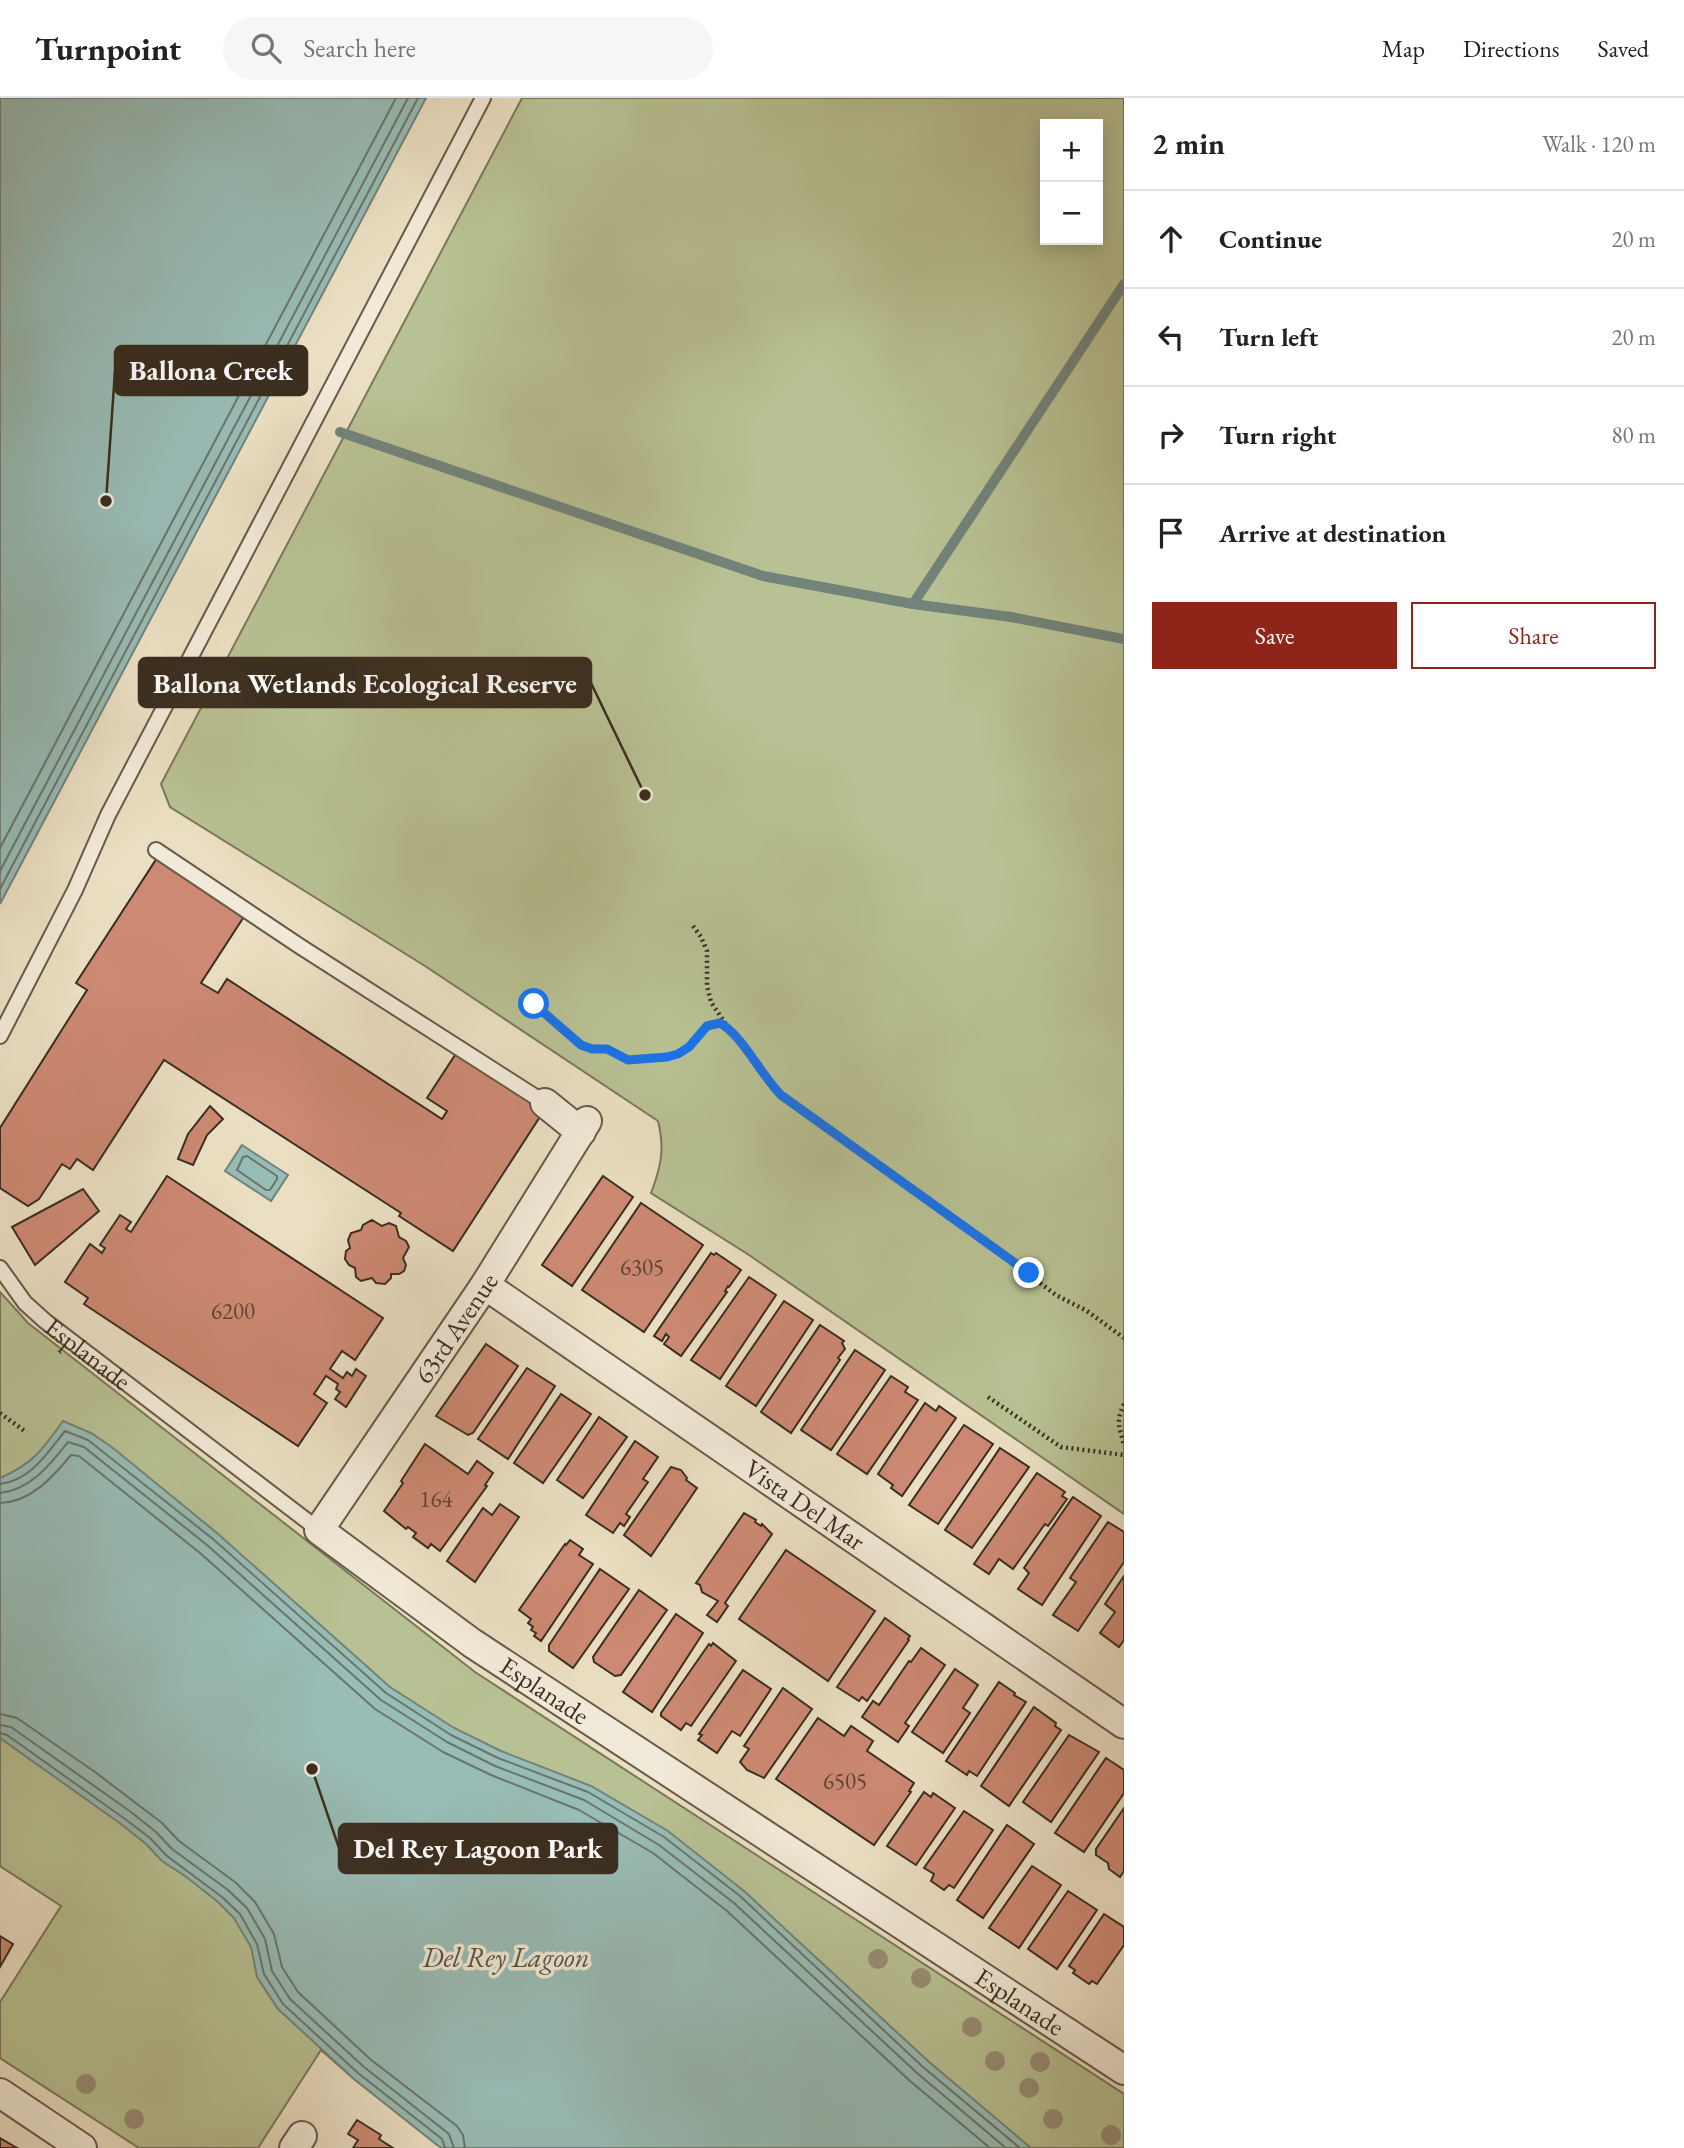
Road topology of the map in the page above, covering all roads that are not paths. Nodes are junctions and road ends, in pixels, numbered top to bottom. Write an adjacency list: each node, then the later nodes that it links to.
1 (483, 98): 3 (lane)
2 (156, 850): 4 (lane)
3 (0, 1035)
4 (545, 1103): 6 (street, 63rd Avenue)
5 (0, 1268): 7 (lane, Esplanade)
6 (485, 1285): 7 (street, 63rd Avenue); 8 (street, Vista Del Mar)
7 (319, 1530): 9 (street, Esplanade)
8 (1124, 1724)
9 (1124, 2070)
10 (0, 2093): 11 (street)
11 (82, 2148)

